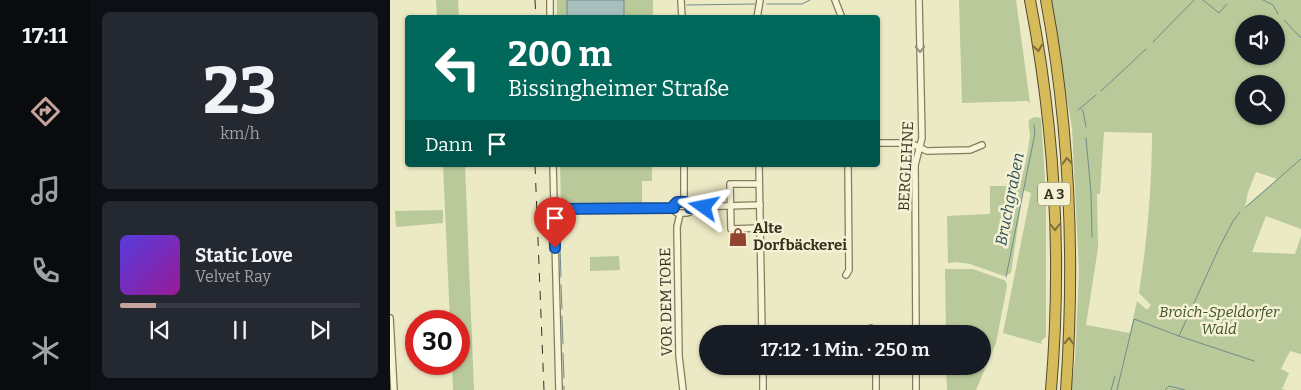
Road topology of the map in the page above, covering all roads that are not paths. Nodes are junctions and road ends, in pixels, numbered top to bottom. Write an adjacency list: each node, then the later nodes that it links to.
1 (550, 0): 8 (street)
2 (682, 0): 9 (street)
3 (760, 0): 10 (street)
4 (835, 0): 11 (street)
5 (919, 0): 14 (street, BERGLEHNE, one-way to 14)
6 (1030, 0): 41 (highway, A 3, one-way to 41)
7 (1046, 0): 42 (highway, A 3, one-way to 7)
8 (550, 15)
9 (682, 15)
10 (758, 15)
11 (841, 15)
12 (880, 143): 14 (street)
13 (982, 145): 14 (street)
14 (920, 148): 31 (street, BERGLEHNE)
15 (553, 167): 25 (street)
16 (684, 167): 20 (street)
17 (759, 167): 19 (street)
18 (848, 167): 28 (street)
19 (759, 184): 21 (street); 22 (street)
20 (684, 202): 23 (street); 24 (street)
21 (730, 206): 22 (street); 24 (street); 27 (street)
22 (760, 206): 27 (street)
23 (674, 208): 25 (street); 26 (street)
24 (690, 208): 26 (street)
25 (554, 209): 36 (street)
26 (680, 214): 37 (street, VOR DEM TORE)
27 (761, 228): 30 (street)
28 (846, 275)
29 (390, 318): 35 (street)
30 (762, 325)
31 (916, 325)
32 (762, 375): 38 (street)
33 (876, 375): 39 (street)
34 (916, 375): 40 (street)
35 (394, 390)
36 (559, 390)
37 (683, 390)
38 (763, 390)
39 (876, 390)
40 (916, 390)
41 (1051, 390)
42 (1066, 390)

